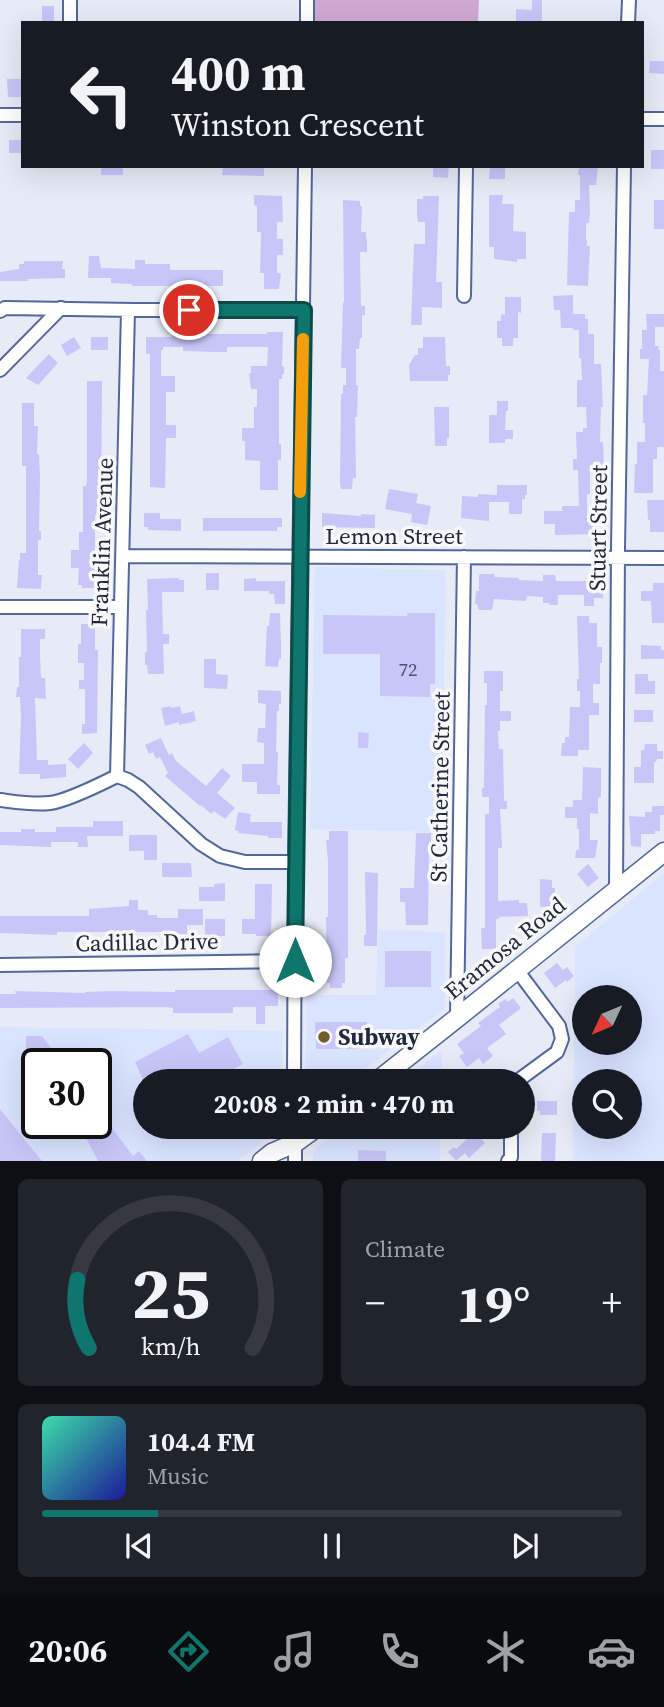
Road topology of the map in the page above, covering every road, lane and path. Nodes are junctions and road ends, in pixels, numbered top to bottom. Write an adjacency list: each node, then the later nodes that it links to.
1 (70, 0): 4 (street)
2 (307, 0): 5 (street)
3 (629, 0): 6 (street)
4 (71, 21)
5 (307, 21)
6 (628, 21)
7 (0, 115): 8 (street)
8 (21, 116)
9 (644, 119): 10 (street)
10 (664, 119)
11 (305, 168): 17 (street)
12 (466, 168): 14 (street)
13 (624, 168): 23 (street, Stuart Street)
14 (464, 296)
15 (61, 308): 16 (street); 18 (street); 19 (street)
16 (128, 310): 17 (street); 20 (street, Franklin Avenue)
17 (304, 310): 21 (street)
18 (0, 311)
19 (0, 370)
20 (124, 556): 21 (street, Lemon Street); 26 (street, Franklin Avenue)
21 (299, 556): 22 (street, Lemon Street); 30 (street)
22 (464, 557): 23 (street, Lemon Street); 35 (street, St Catherine Street)
23 (618, 557): 24 (street, Lemon Street); 31 (street, Stuart Street)
24 (664, 558)
25 (0, 607): 26 (street)
26 (120, 607): 27 (street, Franklin Avenue)
27 (117, 776): 28 (street); 30 (street)
28 (0, 800)
29 (664, 852): 31 (main road, Eramosa Road)
30 (295, 862): 32 (street)
31 (616, 890): 34 (main road, Eramosa Road)
32 (295, 961): 33 (street, Cadillac Drive); 36 (street)
33 (0, 965)
34 (517, 970): 35 (main road, Eramosa Road); 38 (street)
35 (457, 1018): 37 (main road, Eramosa Road)
36 (295, 1069)
37 (392, 1069)
38 (534, 1069)
39 (511, 1139): 43 (street)
40 (295, 1144): 41 (main road); 42 (main road)
41 (262, 1161)
42 (282, 1161)
43 (508, 1161)

